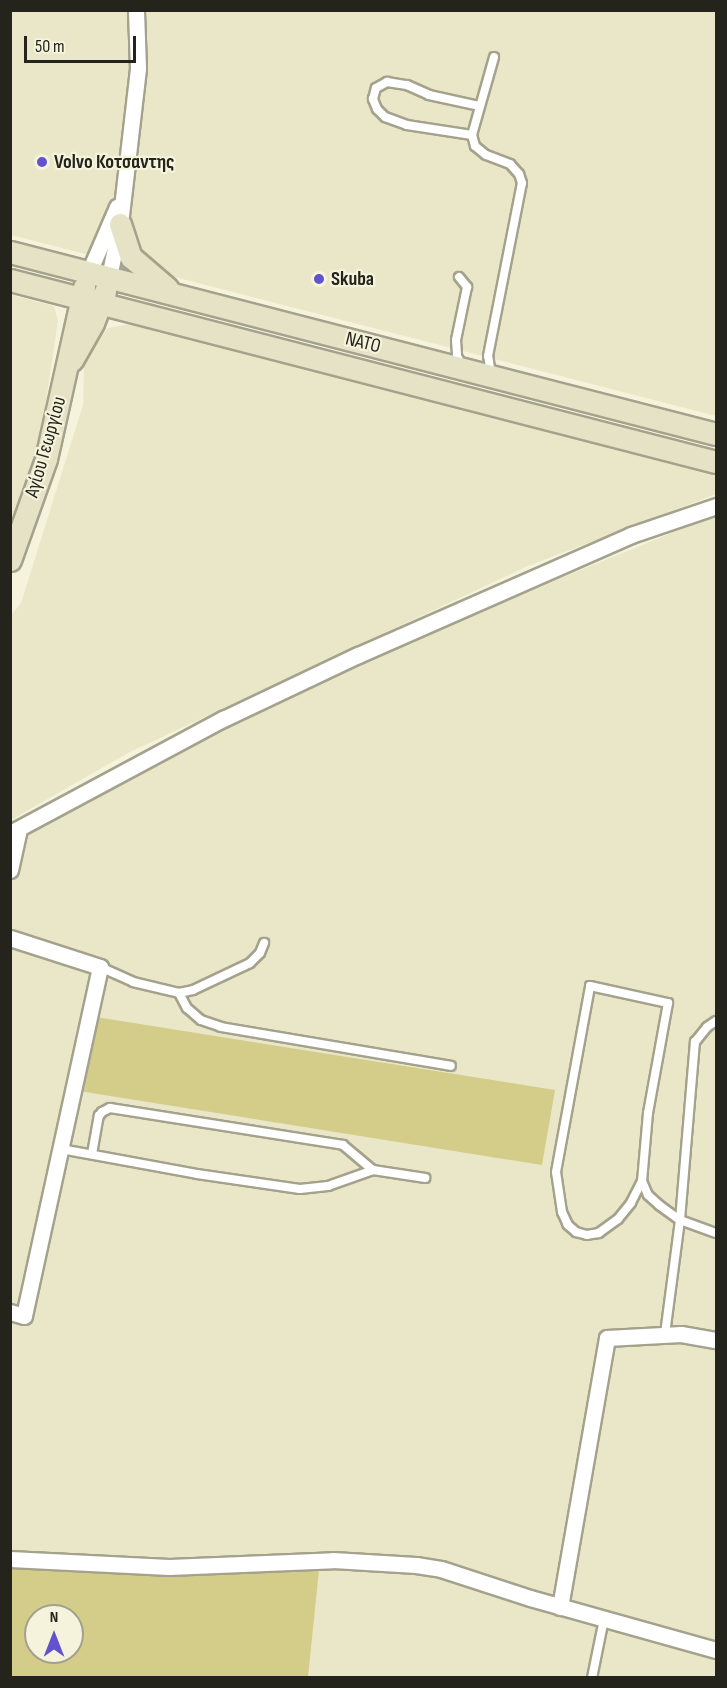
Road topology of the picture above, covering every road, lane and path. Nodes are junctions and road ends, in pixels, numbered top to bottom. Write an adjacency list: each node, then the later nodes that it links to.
1 (136, 10): 5 (street)
2 (494, 57): 3 (lane)
3 (479, 106): 4 (lane); 4 (lane)
4 (472, 135): 16 (lane)
5 (123, 193): 6 (street); 8 (street)
6 (120, 224): 8 (street); 11 (main road)
7 (10, 252): 8 (main road, ΝΑΤΟ)
8 (99, 275): 11 (main road, ΝΑΤΟ); 12 (main road, Αγίου Γεωργίου); 13 (main road, Αγίου Γεωργίου)
9 (459, 277): 15 (lane)
10 (10, 280): 12 (main road, ΝΑΤΟ)
11 (178, 295): 15 (main road, ΝΑΤΟ)
12 (81, 298): 13 (main road, ΝΑΤΟ); 14 (main road, Αγίου Γεωργίου)
13 (101, 304): 14 (main road, Αγίου Γεωργίου); 18 (main road, ΝΑΤΟ)
14 (68, 368): 20 (main road, Αγίου Γεωργίου)
15 (466, 369): 16 (main road, ΝΑΤΟ)
16 (492, 376): 17 (main road, ΝΑΤΟ)
17 (717, 434)
18 (717, 462)
19 (717, 506): 21 (street)
20 (10, 560)
21 (15, 831): 22 (street)
22 (10, 870)
23 (10, 938): 25 (street)
24 (264, 943): 26 (lane)
25 (100, 967): 26 (lane); 29 (street)
26 (179, 993): 28 (lane)
27 (717, 1021): 34 (lane)
28 (452, 1066)
29 (61, 1149): 30 (lane); 36 (street)
30 (92, 1155): 31 (lane); 31 (lane)
31 (373, 1170): 32 (lane)
32 (425, 1178)
33 (642, 1181): 33 (lane); 34 (lane)
34 (680, 1220): 35 (lane); 37 (lane)
35 (717, 1233)
36 (10, 1312)
37 (665, 1334): 38 (street); 40 (street)
38 (717, 1340)
39 (10, 1558): 40 (street)
40 (560, 1606): 41 (street)
41 (604, 1619): 42 (street); 43 (lane)
42 (717, 1650)
43 (592, 1677)

